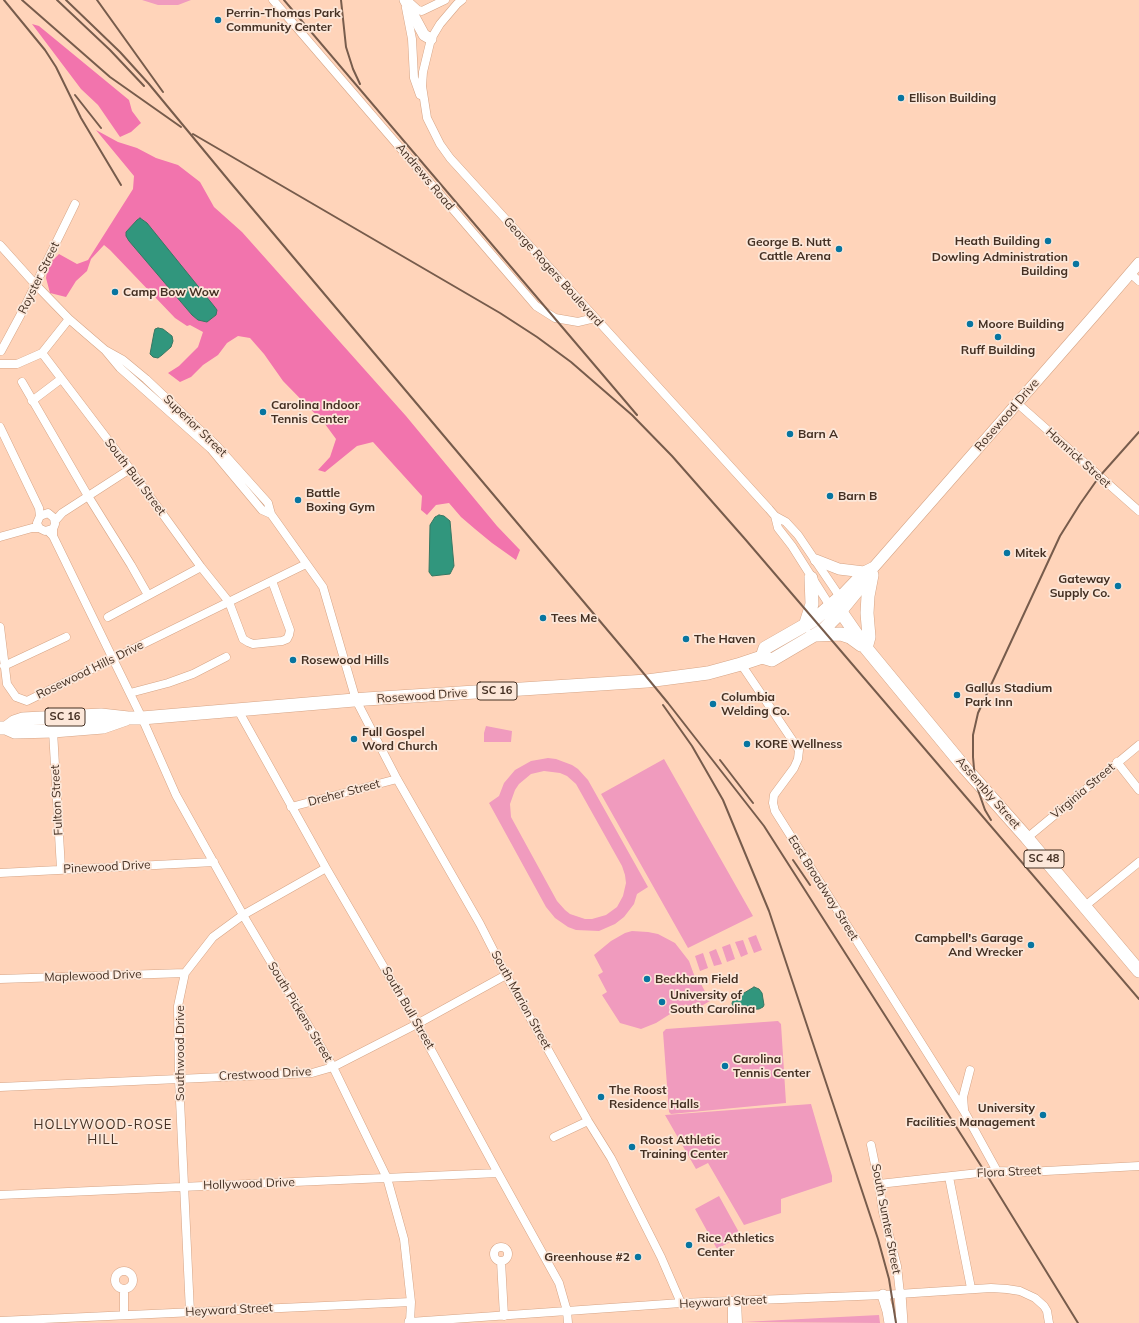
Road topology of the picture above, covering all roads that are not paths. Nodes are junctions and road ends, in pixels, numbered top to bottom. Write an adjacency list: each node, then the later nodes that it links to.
1 (273, 0): 13 (street, Andrews Road)
2 (405, 0): 3 (street); 5 (main road); 6 (street)
3 (445, 0)
4 (462, 0): 5 (street, George Rogers Boulevard)
5 (431, 39): 6 (street, George Rogers Boulevard)
6 (425, 111): 13 (street, George Rogers Boulevard)
7 (75, 204): 12 (street, Royster Street)
8 (0, 245): 12 (street, Superior Street)
9 (1139, 263): 10 (main road, Rosewood Drive)
10 (1130, 273): 11 (street); 21 (main road, Rosewood Drive)
11 (1139, 281)
12 (35, 284): 14 (street, Superior Street); 15 (street, Royster Street)
13 (595, 318): 26 (street, George Rogers Boulevard)
14 (69, 319): 16 (street); 30 (street, Superior Street)
15 (1, 351)
16 (42, 353): 17 (street); 18 (street, South Bull Street)
17 (0, 364)
18 (61, 379): 20 (street); 23 (street, South Bull Street)
19 (22, 382): 20 (street)
20 (32, 401): 24 (street)
21 (1017, 404): 25 (street, Hamrick Street); 32 (main road, Rosewood Drive)
22 (0, 427): 27 (street)
23 (130, 469): 24 (street); 31 (street, South Bull Street)
24 (88, 496): 27 (street); 35 (street)
25 (1139, 511)
26 (775, 516): 29 (street, George Rogers Boulevard); 33 (street, George Rogers Boulevard)
27 (46, 522): 28 (street); 47 (street)
28 (0, 537)
29 (816, 560): 32 (main road); 36 (street, George Rogers Boulevard)
30 (306, 564): 34 (street, Rosewood Hills Drive); 51 (street, Superior Street)
31 (202, 567): 35 (street); 37 (street, South Bull Street)
32 (870, 572): 36 (main road, Rosewood Drive); 38 (main road, Rosewood Drive / SC 16); 44 (main road)
33 (811, 578): 38 (street, George Rogers Boulevard); 40 (main road)
34 (272, 581): 37 (street, Rosewood Hills Drive); 37 (street)
35 (148, 595): 39 (street)
36 (840, 597): 38 (main road)
37 (229, 602): 47 (street, Rosewood Hills Drive)
38 (836, 609): 40 (main road, Rosewood Drive / SC 16); 42 (main road, Rosewood Drive / SC 16); 44 (main road, Assembly Street / SC 48)
39 (108, 617)
40 (805, 626): 46 (main road, Rosewood Drive / SC 16)
41 (0, 628): 49 (street, Rosewood Hills Drive)
42 (816, 635): 44 (main road); 46 (main road, Rosewood Drive / SC 16)
43 (66, 636): 49 (street)
44 (866, 648): 62 (main road, Assembly Street / SC 48)
45 (226, 657): 50 (street)
46 (762, 657): 48 (main road, Rosewood Drive / SC 16)
47 (113, 659): 49 (street, Rosewood Hills Drive); 50 (street)
48 (741, 664): 51 (main road, Rosewood Drive / SC 16); 79 (street, East Broadway Street)
49 (4, 666)
50 (130, 694): 54 (street)
51 (356, 700): 52 (main road, Rosewood Drive / SC 16); 59 (street, South Marion Street)
52 (238, 710): 54 (main road, Rosewood Drive / SC 16); 61 (street, South Bull Street)
53 (128, 718): 54 (main road, Rosewood Drive / SC 16); 55 (main road, Rosewood Drive / SC 16); 56 (main road, Rosewood Drive / SC 16)
54 (142, 718): 63 (street, South Pickens Street)
55 (3, 728): 56 (main road, Rosewood Drive / SC 16)
56 (53, 731): 66 (street, Fulton Street)
57 (1139, 745): 58 (street, Virginia Street)
58 (1117, 762): 60 (street); 62 (street, Virginia Street)
59 (397, 779): 61 (street, Dreher Street); 72 (street, South Marion Street)
60 (1139, 790)
61 (291, 806): 65 (street, South Bull Street)
62 (1027, 838): 68 (main road, Assembly Street / SC 48)
63 (214, 862): 66 (street, Pinewood Drive); 69 (street, South Pickens Street)
64 (1139, 862): 68 (street)
65 (326, 868): 69 (street, Southwood Drive); 74 (street, South Bull Street)
66 (61, 869): 67 (street, Pinewood Drive)
67 (0, 873)
68 (1085, 906): 70 (main road, Assembly Street / SC 48)
69 (243, 915): 71 (street, Southwood Drive); 75 (street, South Pickens Street)
70 (1139, 971)
71 (185, 973): 73 (street, Maplewood Drive); 77 (street, Southwood Drive)
72 (506, 975): 74 (street, Crestwood Drive); 80 (street, South Marion Street)
73 (0, 979)
74 (417, 1024): 75 (street, Crestwood Drive); 85 (street, South Bull Street)
75 (333, 1067): 77 (street, Crestwood Drive); 87 (street, South Pickens Street)
76 (970, 1070): 79 (street)
77 (179, 1079): 78 (street, Crestwood Drive); 89 (street, Southwood Drive)
78 (0, 1087)
79 (964, 1111): 84 (street, East Broadway Street)
80 (588, 1121): 81 (street); 98 (street, South Marion Street)
81 (554, 1137)
82 (871, 1145): 88 (street, South Sumter Street)
83 (1139, 1166): 84 (street, Flora Street)
84 (997, 1171): 86 (street, Flora Street)
85 (498, 1173): 87 (street, Hollywood Drive); 100 (street, South Bull Street)
86 (949, 1177): 88 (street, Flora Street); 92 (street)
87 (387, 1178): 89 (street, Hollywood Drive); 97 (street, South Pickens Street)
88 (879, 1184): 94 (street, South Sumter Street)
89 (183, 1187): 90 (street, Hollywood Drive); 99 (street, Southwood Drive)
90 (0, 1195)
91 (501, 1261): 102 (street)
92 (971, 1288): 94 (street, Heyward Street); 110 (street, Heyward Street)
93 (124, 1290): 101 (street)
94 (900, 1294): 95 (street, Heyward Street); 109 (main road)
95 (883, 1295): 96 (street, Heyward Street); 108 (main road)
96 (734, 1301): 98 (street, Heyward Street); 106 (street); 107 (street)
97 (411, 1302): 99 (street, Heyward Street); 104 (street, South Pickens Street)
98 (680, 1303): 100 (street, Heyward Street)
99 (190, 1312): 101 (street, Heyward Street)
100 (568, 1312): 102 (street, Heyward Street); 105 (street, South Bull Street)
101 (124, 1315): 103 (street, Heyward Street)
102 (504, 1316): 104 (street, Heyward Street)
103 (0, 1321)
104 (410, 1322)
105 (568, 1323)
106 (732, 1323)
107 (738, 1323)
108 (890, 1323)
109 (902, 1323)
110 (1049, 1323)

